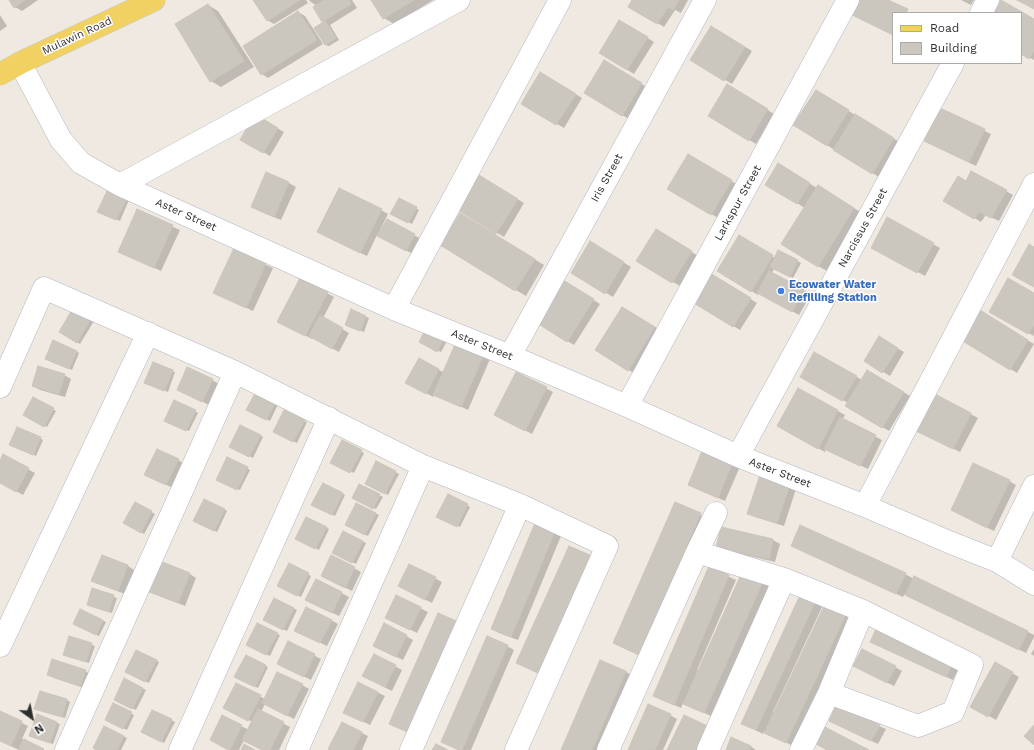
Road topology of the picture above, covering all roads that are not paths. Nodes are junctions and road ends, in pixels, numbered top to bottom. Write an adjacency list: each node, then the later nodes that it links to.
1 (154, 0): 8 (main road, Mulawin Road)
2 (459, 0): 12 (street)
3 (560, 0): 13 (street)
4 (705, 0): 15 (street, Iris Street)
5 (848, 0): 18 (street, Larkspur Street)
6 (988, 0): 7 (street)
7 (982, 12)
8 (20, 63): 10 (main road, Mulawin Road); 12 (street, Aster Street)
9 (952, 64): 20 (street, Narcissus Street)
10 (0, 74)
11 (1034, 184): 24 (street)
12 (120, 185): 13 (street, Aster Street)
13 (394, 309): 15 (street, Aster Street)
14 (148, 333): 16 (street); 17 (street); 31 (street)
15 (510, 356): 18 (street, Aster Street)
16 (235, 372): 19 (street); 33 (street)
17 (0, 387)
18 (627, 406): 20 (street, Aster Street)
19 (329, 418): 21 (street); 34 (street)
20 (738, 456): 24 (street, Aster Street)
21 (423, 466): 23 (street); 35 (street)
22 (1034, 486): 27 (street)
23 (520, 506): 36 (street); 37 (street)
24 (864, 506): 27 (street, Aster Street)
25 (716, 513): 26 (street)
26 (697, 552): 28 (street); 38 (street)
27 (997, 561): 29 (street, Aster Street)
28 (784, 579): 30 (street); 39 (street)
29 (1034, 584)
30 (863, 611): 32 (street); 32 (street)
31 (0, 646)
32 (829, 693): 40 (street)
33 (66, 750)
34 (180, 750)
35 (297, 750)
36 (411, 750)
37 (516, 750)
38 (608, 750)
39 (708, 750)
40 (801, 750)

